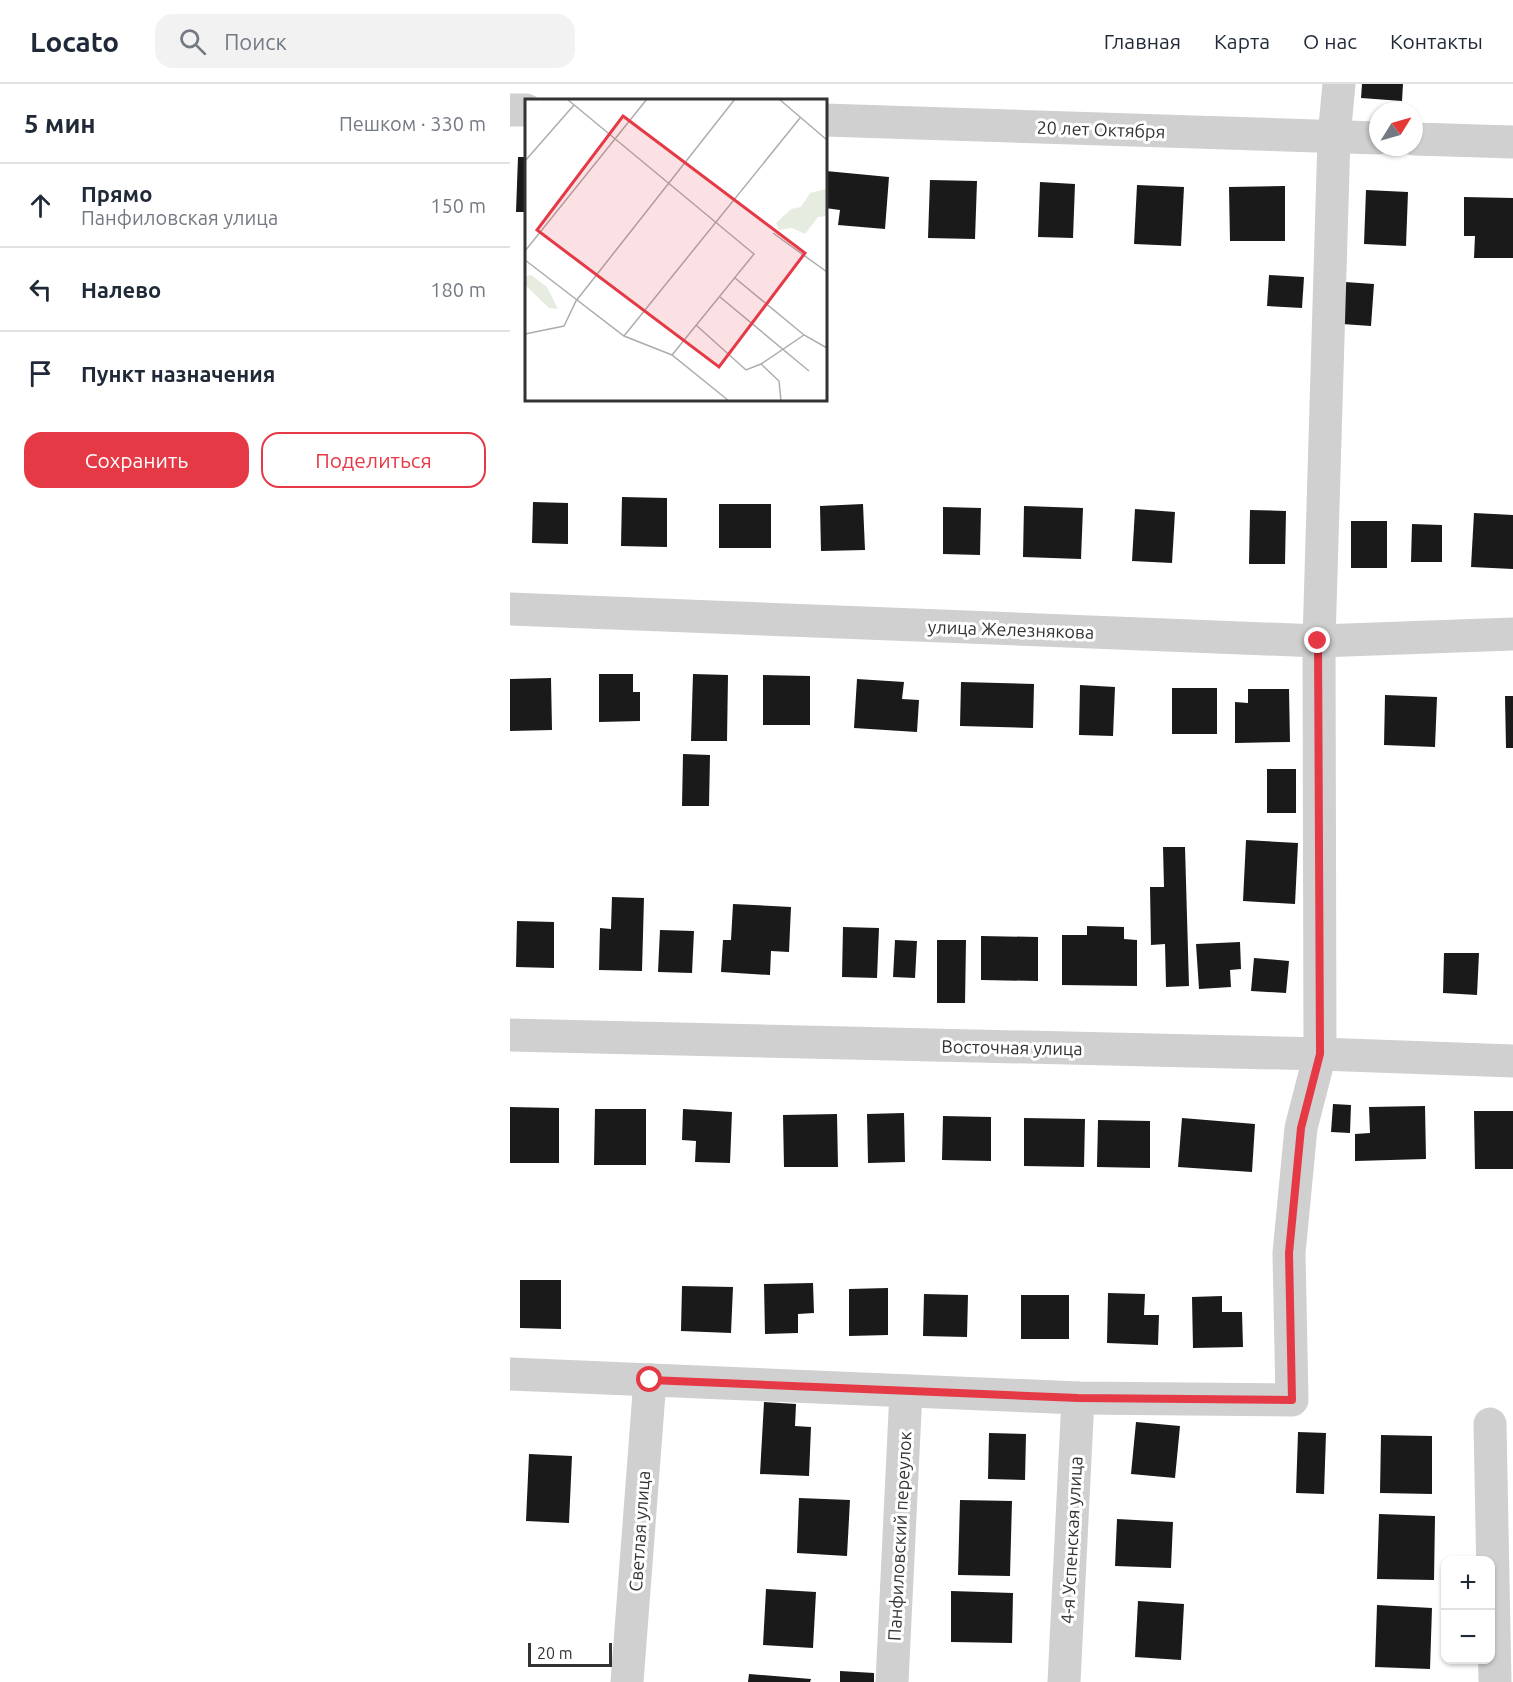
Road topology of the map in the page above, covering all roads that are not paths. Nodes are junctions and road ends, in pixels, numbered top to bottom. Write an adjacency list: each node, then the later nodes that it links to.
1 (1339, 84): 3 (street)
2 (826, 120): 3 (street, 20 лет Октября)
3 (1334, 137): 4 (street, 20 лет Октября); 9 (street)
4 (1369, 138)
5 (1423, 139): 6 (street)
6 (1513, 142)
7 (510, 609): 9 (street, улица Железнякова)
8 (1513, 634): 9 (street, улица Железнякова)
9 (1318, 641): 11 (street)
10 (510, 1035): 11 (street, Восточная улица)
11 (1320, 1054): 12 (street, Восточная улица); 16 (street)
12 (1513, 1061)
13 (510, 1374): 14 (street)
14 (650, 1380): 15 (street); 18 (street, Светлая улица)
15 (906, 1391): 16 (street); 19 (street, Панфиловский переулок)
16 (1078, 1398): 20 (street, 4-я Успенская улица)
17 (1490, 1424): 21 (street)
18 (627, 1682)
19 (892, 1682)
20 (1064, 1682)
21 (1495, 1682)

